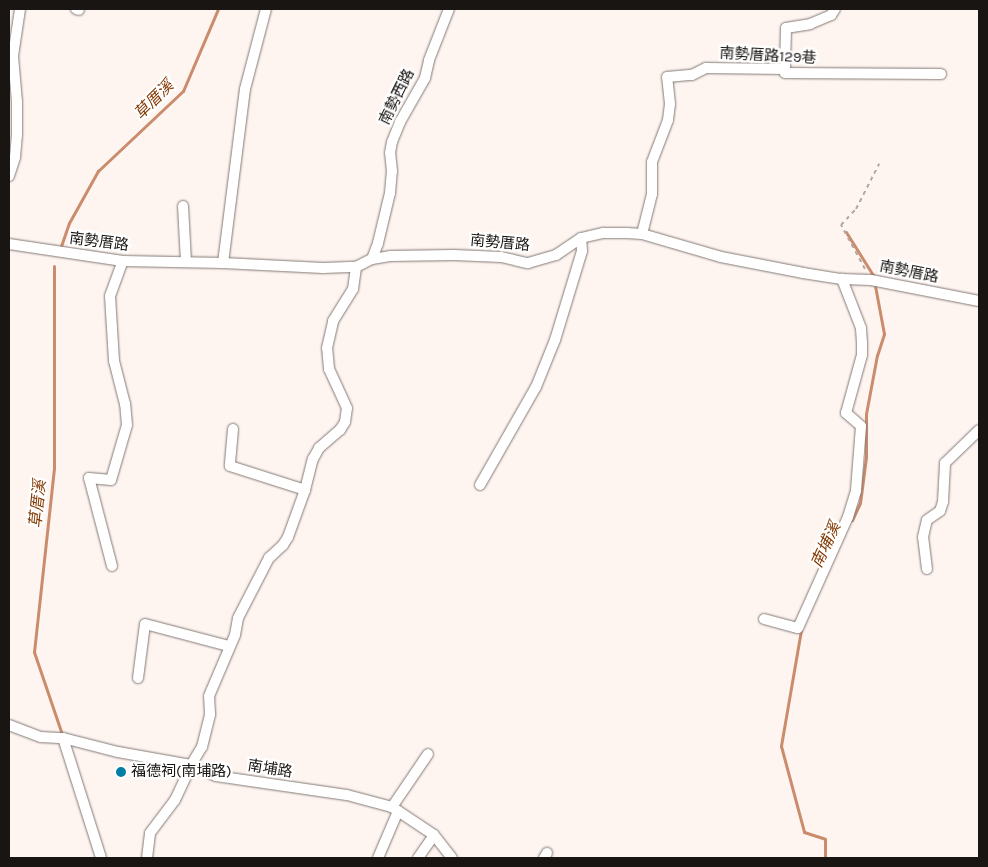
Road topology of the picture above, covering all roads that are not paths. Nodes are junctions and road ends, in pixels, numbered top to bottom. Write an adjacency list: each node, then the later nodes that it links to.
1 (20, 9): 7 (street)
2 (266, 9): 15 (street)
3 (449, 9): 12 (street, 南勢西路)
4 (835, 9): 5 (street)
5 (785, 69): 6 (street, 南勢厝路129巷); 9 (street, 南勢厝路129巷)
6 (942, 74)
7 (9, 176)
8 (183, 206): 14 (street)
9 (642, 234): 10 (street, 南勢厝路); 17 (street, 南勢厝路)
10 (581, 238): 12 (street, 南勢厝路); 21 (street)
11 (9, 244): 13 (street, 南勢厝路)
12 (372, 259): 16 (street, 南勢厝路)
13 (123, 261): 14 (street, 南勢厝路); 23 (street)
14 (186, 262): 15 (street, 南勢厝路)
15 (223, 263): 16 (street, 南勢厝路)
16 (356, 267): 22 (street)
17 (842, 279): 18 (street, 南勢厝路); 25 (street)
18 (979, 301)
19 (233, 429): 22 (street)
20 (979, 430): 24 (street)
21 (480, 484)
22 (305, 490): 26 (street)
23 (112, 566)
24 (927, 569)
25 (764, 618)
26 (230, 646): 27 (street); 31 (street)
27 (138, 678)
28 (9, 725): 29 (street, 南埔路)
29 (63, 738): 31 (street, 南埔路); 34 (street)
30 (428, 754): 32 (street)
31 (191, 765): 32 (street, 南埔路); 35 (street)
32 (395, 809): 33 (street, 南埔路); 36 (street)
33 (434, 835): 37 (street); 38 (street, 南埔路)
34 (101, 858)
35 (147, 858)
36 (378, 858)
37 (418, 858)
38 (452, 858)

